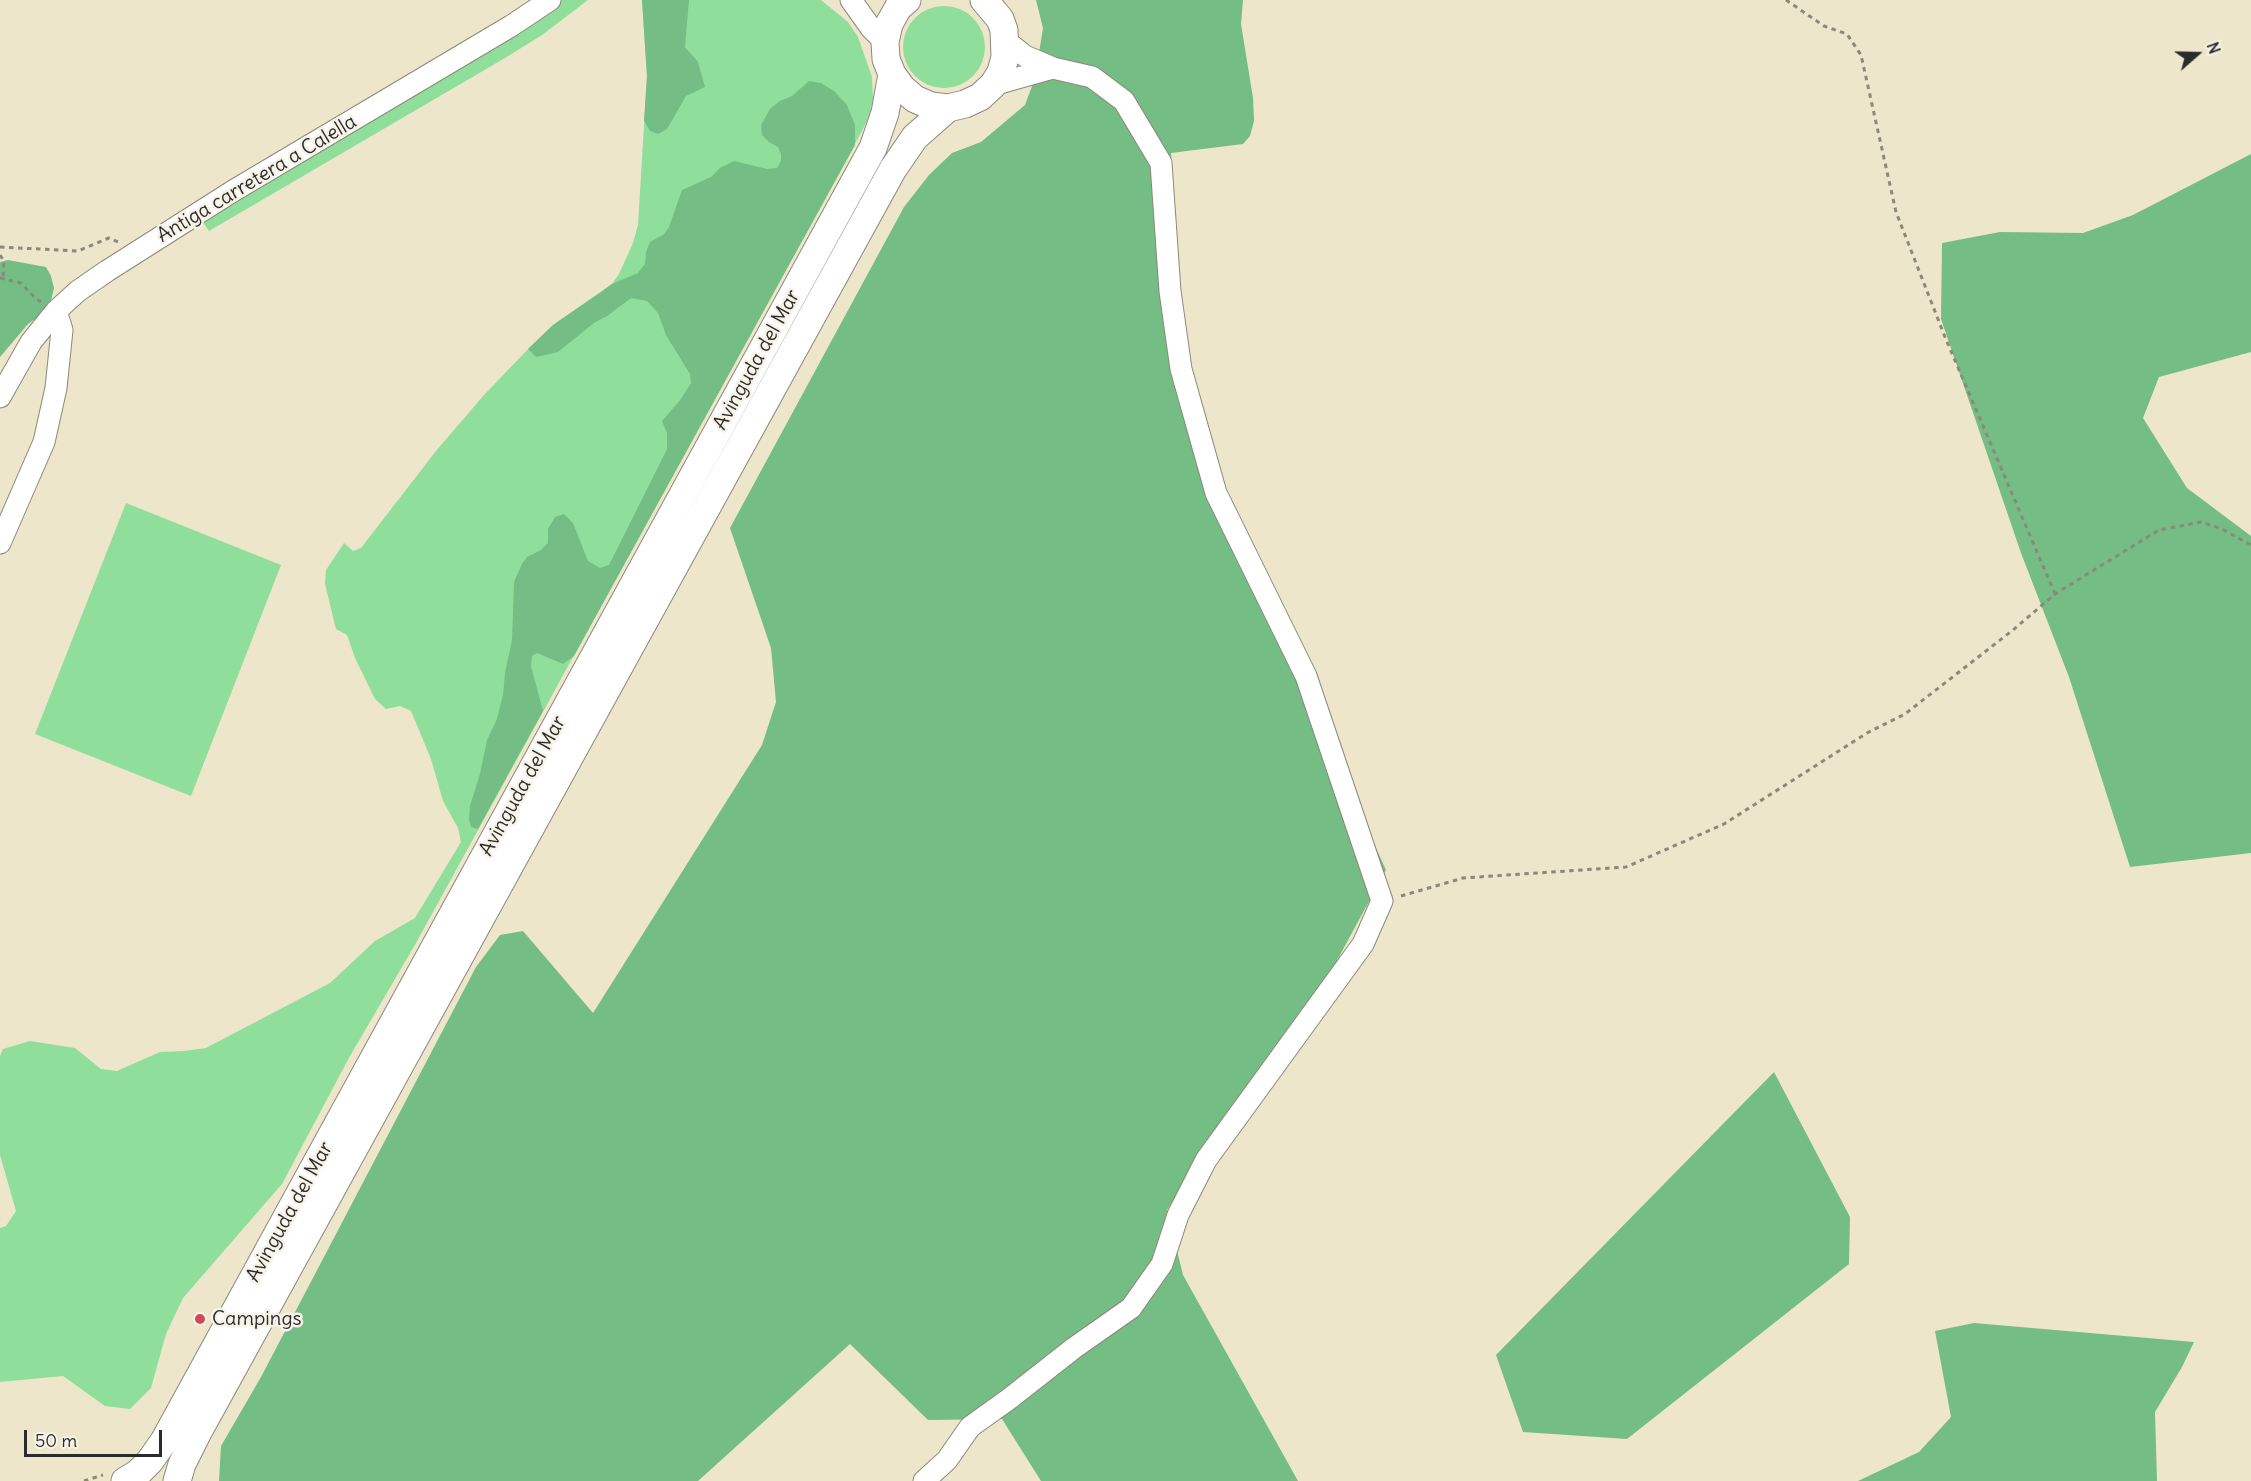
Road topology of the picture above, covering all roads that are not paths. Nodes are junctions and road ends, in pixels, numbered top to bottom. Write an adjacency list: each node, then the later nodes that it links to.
1 (550, 0): 10 (street, Antiga carretera a Calella)
2 (851, 0): 5 (street)
3 (907, 0): 5 (main road)
4 (998, 15): 6 (street); 8 (main road)
5 (885, 42): 7 (main road)
6 (1053, 68): 8 (street); 15 (street)
7 (891, 74): 9 (main road); 13 (main road, Avinguda del Mar)
8 (993, 85): 9 (main road)
9 (948, 108): 14 (main road, Avinguda del Mar)
10 (56, 311): 11 (street, Antiga carretera a Calella); 12 (street)
11 (0, 397)
12 (0, 543)
13 (125, 1481)
14 (177, 1481)
15 (924, 1481)

